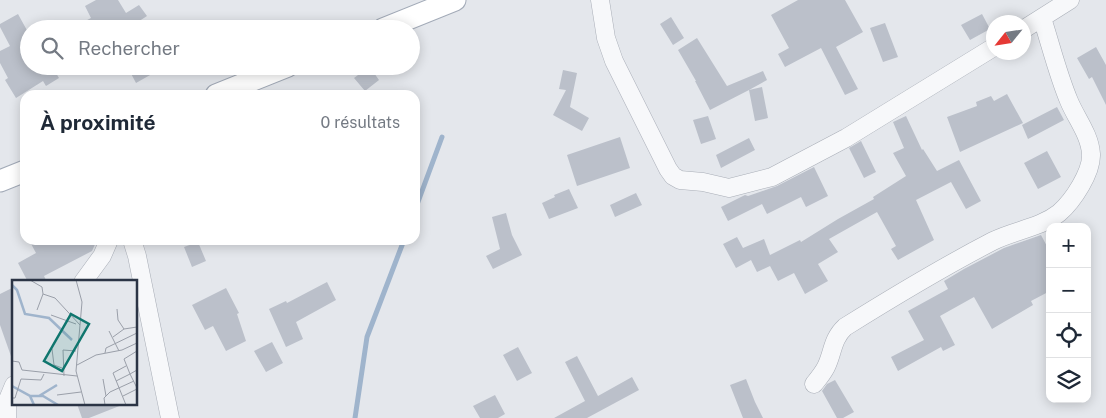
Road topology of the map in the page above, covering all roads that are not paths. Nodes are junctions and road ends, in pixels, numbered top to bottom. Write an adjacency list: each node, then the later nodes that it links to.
1 (455, 0): 5 (main road)
2 (600, 0): 7 (street)
3 (1070, 0): 4 (street)
4 (1042, 18): 6 (street); 15 (street)
5 (405, 20)
6 (1031, 25)
7 (986, 52)
8 (266, 75): 9 (main road)
9 (228, 90)
10 (20, 173): 11 (main road)
11 (0, 181)
12 (107, 245): 14 (street)
13 (134, 245): 18 (street)
14 (84, 280)
15 (814, 384)
16 (12, 390): 17 (street)
17 (6, 418)
18 (170, 418)

